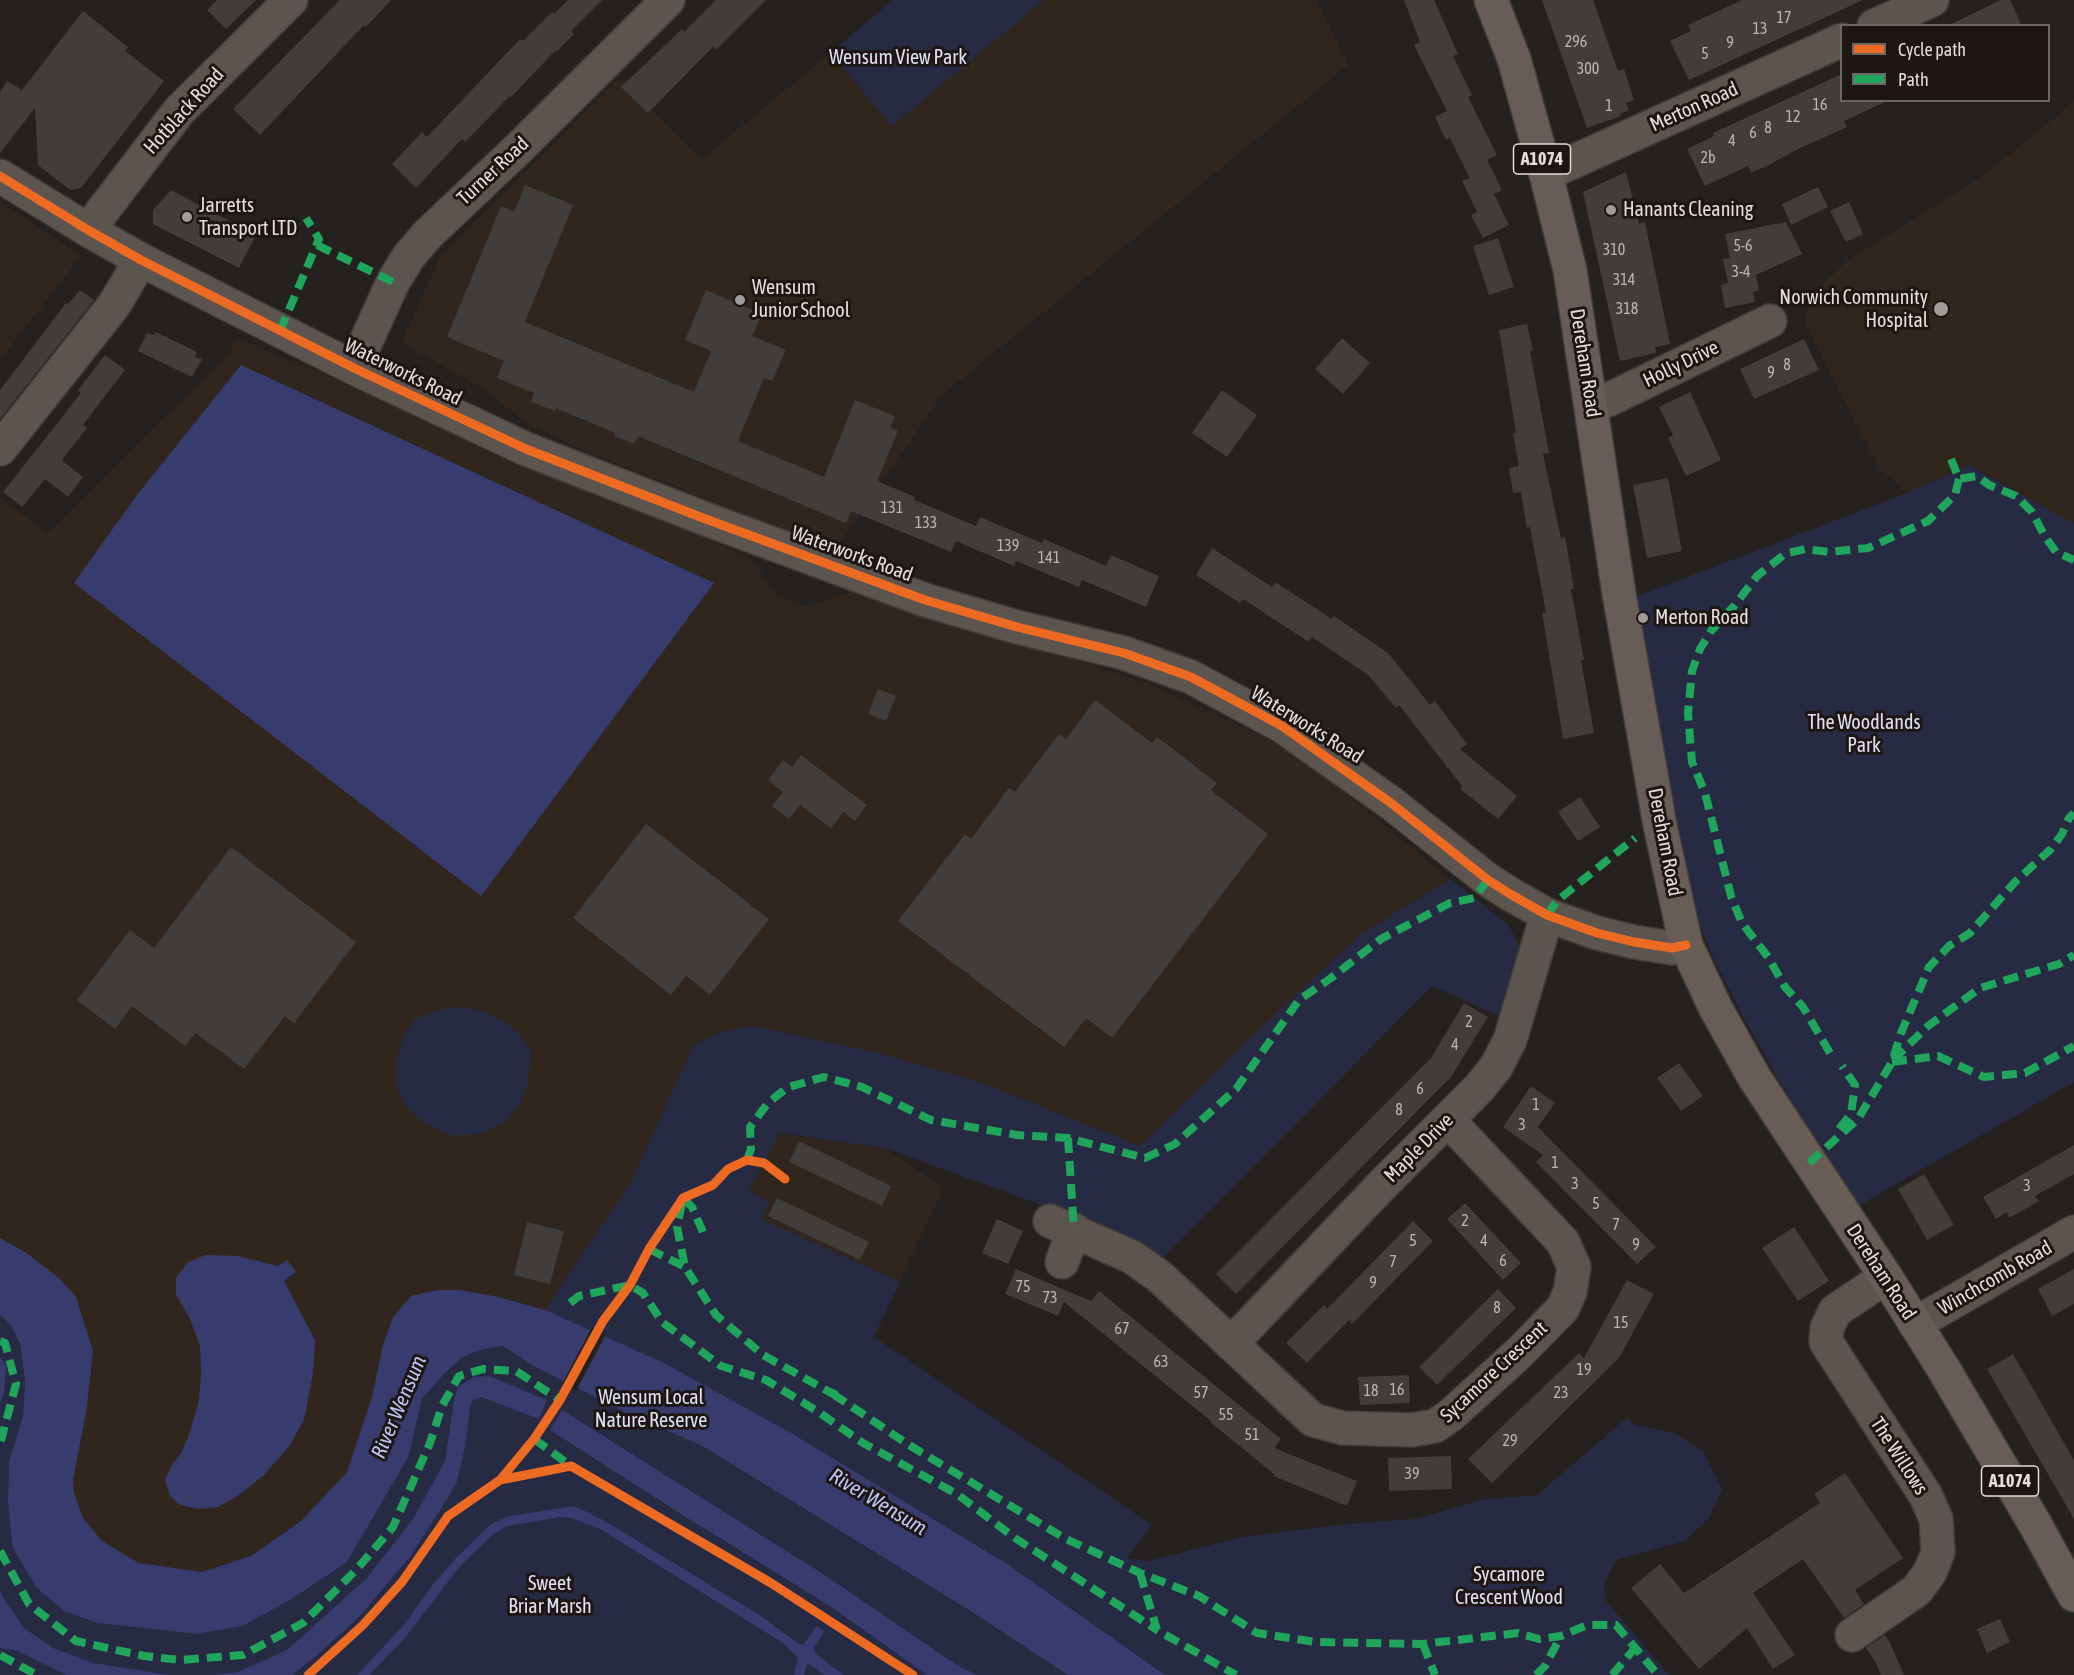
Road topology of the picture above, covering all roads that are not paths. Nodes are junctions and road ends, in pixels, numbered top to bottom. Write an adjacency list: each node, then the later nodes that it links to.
1 (291, 0): 9 (street, Hotblack Road)
2 (668, 0): 12 (street, Turner Road)
3 (1491, 0): 7 (main road, Dereham Road / A1074)
4 (1932, 0): 5 (street)
5 (1878, 24)
6 (1840, 41): 7 (street, Merton Road)
7 (1546, 174): 13 (main road, Dereham Road / A1074)
8 (0, 176): 9 (street, Waterworks Road)
9 (88, 231): 10 (street, Waterworks Road)
10 (141, 260): 12 (street, Waterworks Road); 14 (street)
11 (1770, 321): 13 (street, Holly Drive)
12 (354, 368): 15 (street, Waterworks Road)
13 (1592, 405): 16 (main road, Dereham Road / A1074)
14 (0, 449)
15 (1547, 915): 16 (street, Waterworks Road); 17 (street, Maple Drive)
16 (1686, 945): 20 (main road, Dereham Road / A1074)
17 (1448, 1120): 22 (street, Maple Drive); 22 (street, Sycamore Crescent)
18 (2074, 1232): 21 (street, Winchcomb Road)
19 (1062, 1262): 22 (street, Sycamore Crescent)
20 (1886, 1277): 21 (main road, Dereham Road / A1074); 24 (street, The Willows)
21 (1916, 1324): 23 (main road, Dereham Road / A1074)
22 (1231, 1344)
23 (2074, 1595)
24 (1852, 1635)

